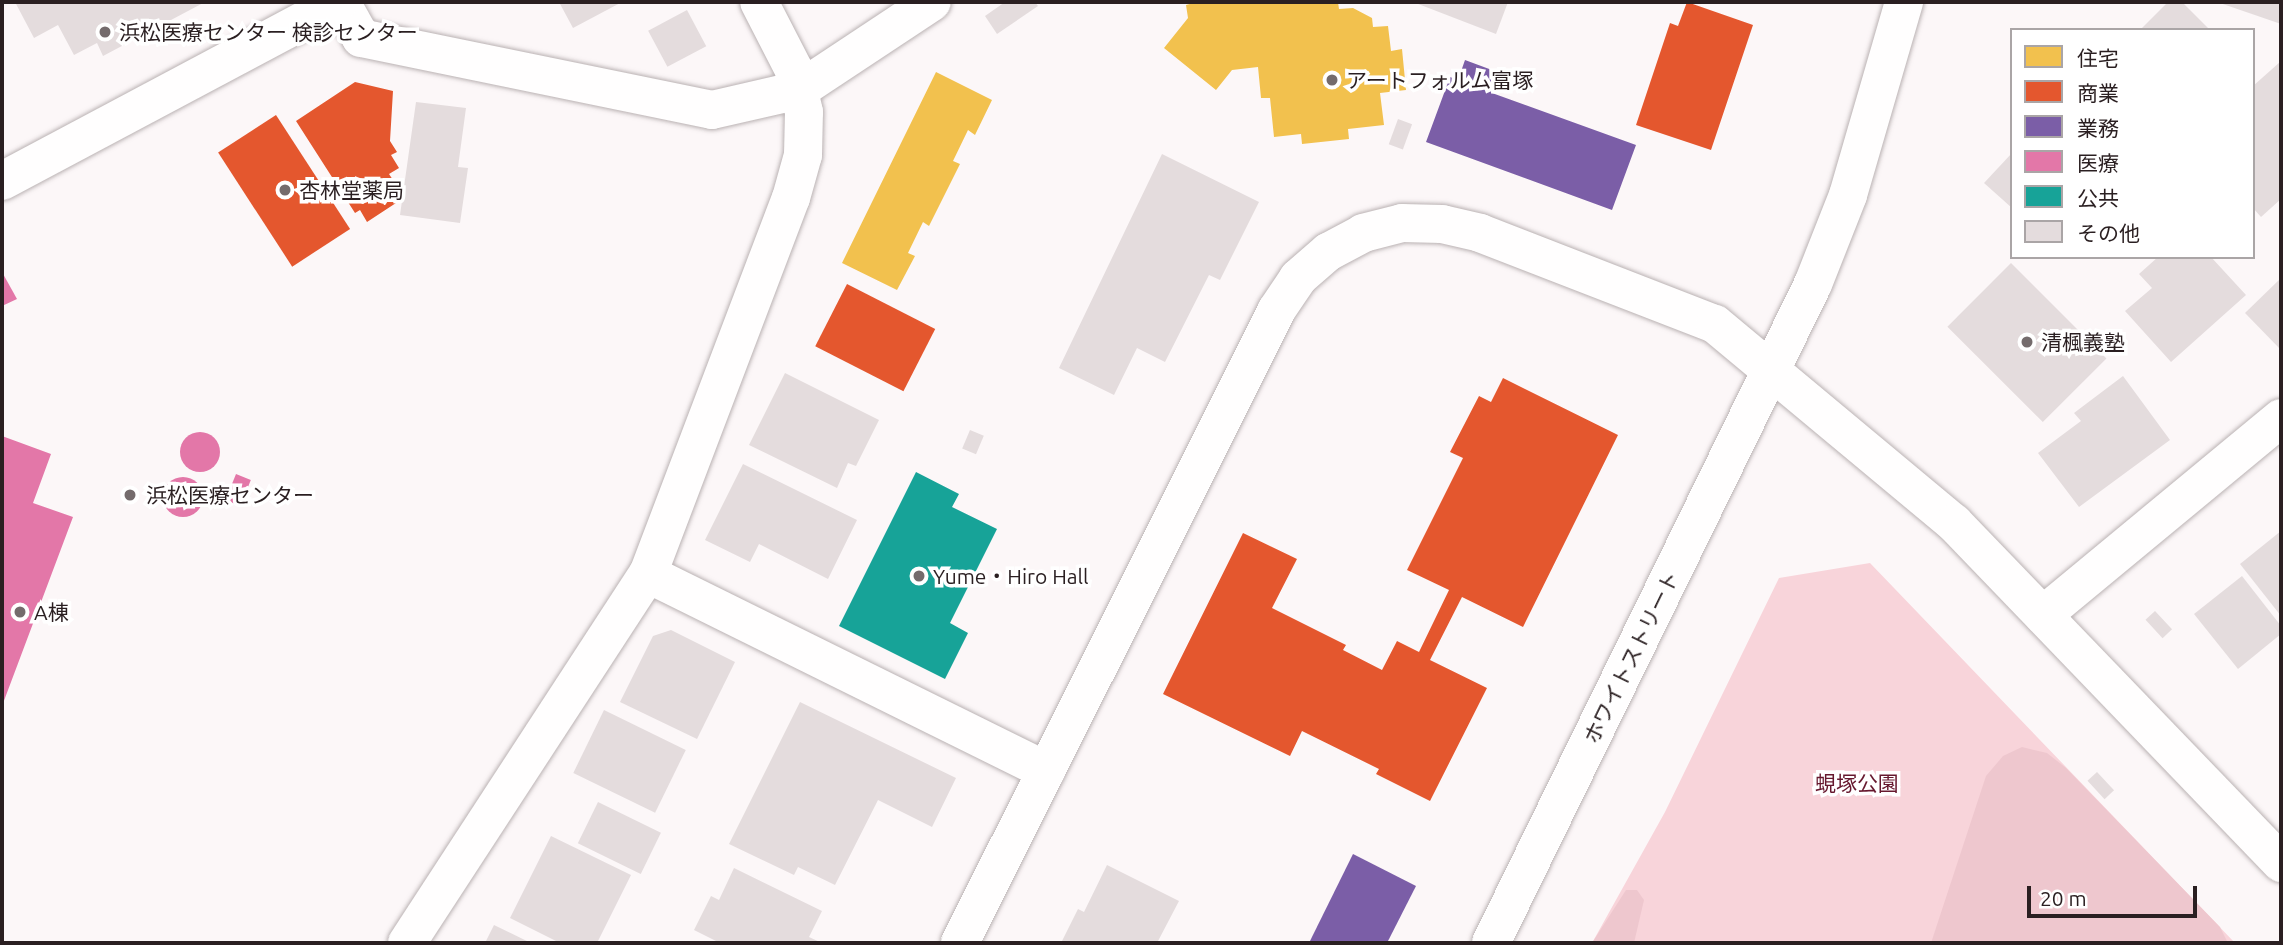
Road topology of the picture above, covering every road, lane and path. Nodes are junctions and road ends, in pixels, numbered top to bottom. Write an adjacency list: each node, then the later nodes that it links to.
1 (340, 2): 5 (street); 6 (street)
2 (759, 2): 5 (street)
3 (932, 2): 5 (street)
4 (1904, 2): 7 (street, ホワイトストリート)
5 (799, 90): 9 (street)
6 (2, 181)
7 (1772, 371): 10 (street); 11 (street); 15 (street, ホワイトストリート)
8 (2281, 418): 10 (street)
9 (648, 574): 11 (street); 13 (street)
10 (2043, 615): 12 (street)
11 (1046, 771): 14 (street)
12 (2281, 863)
13 (407, 943)
14 (960, 943)
15 (1491, 943)

